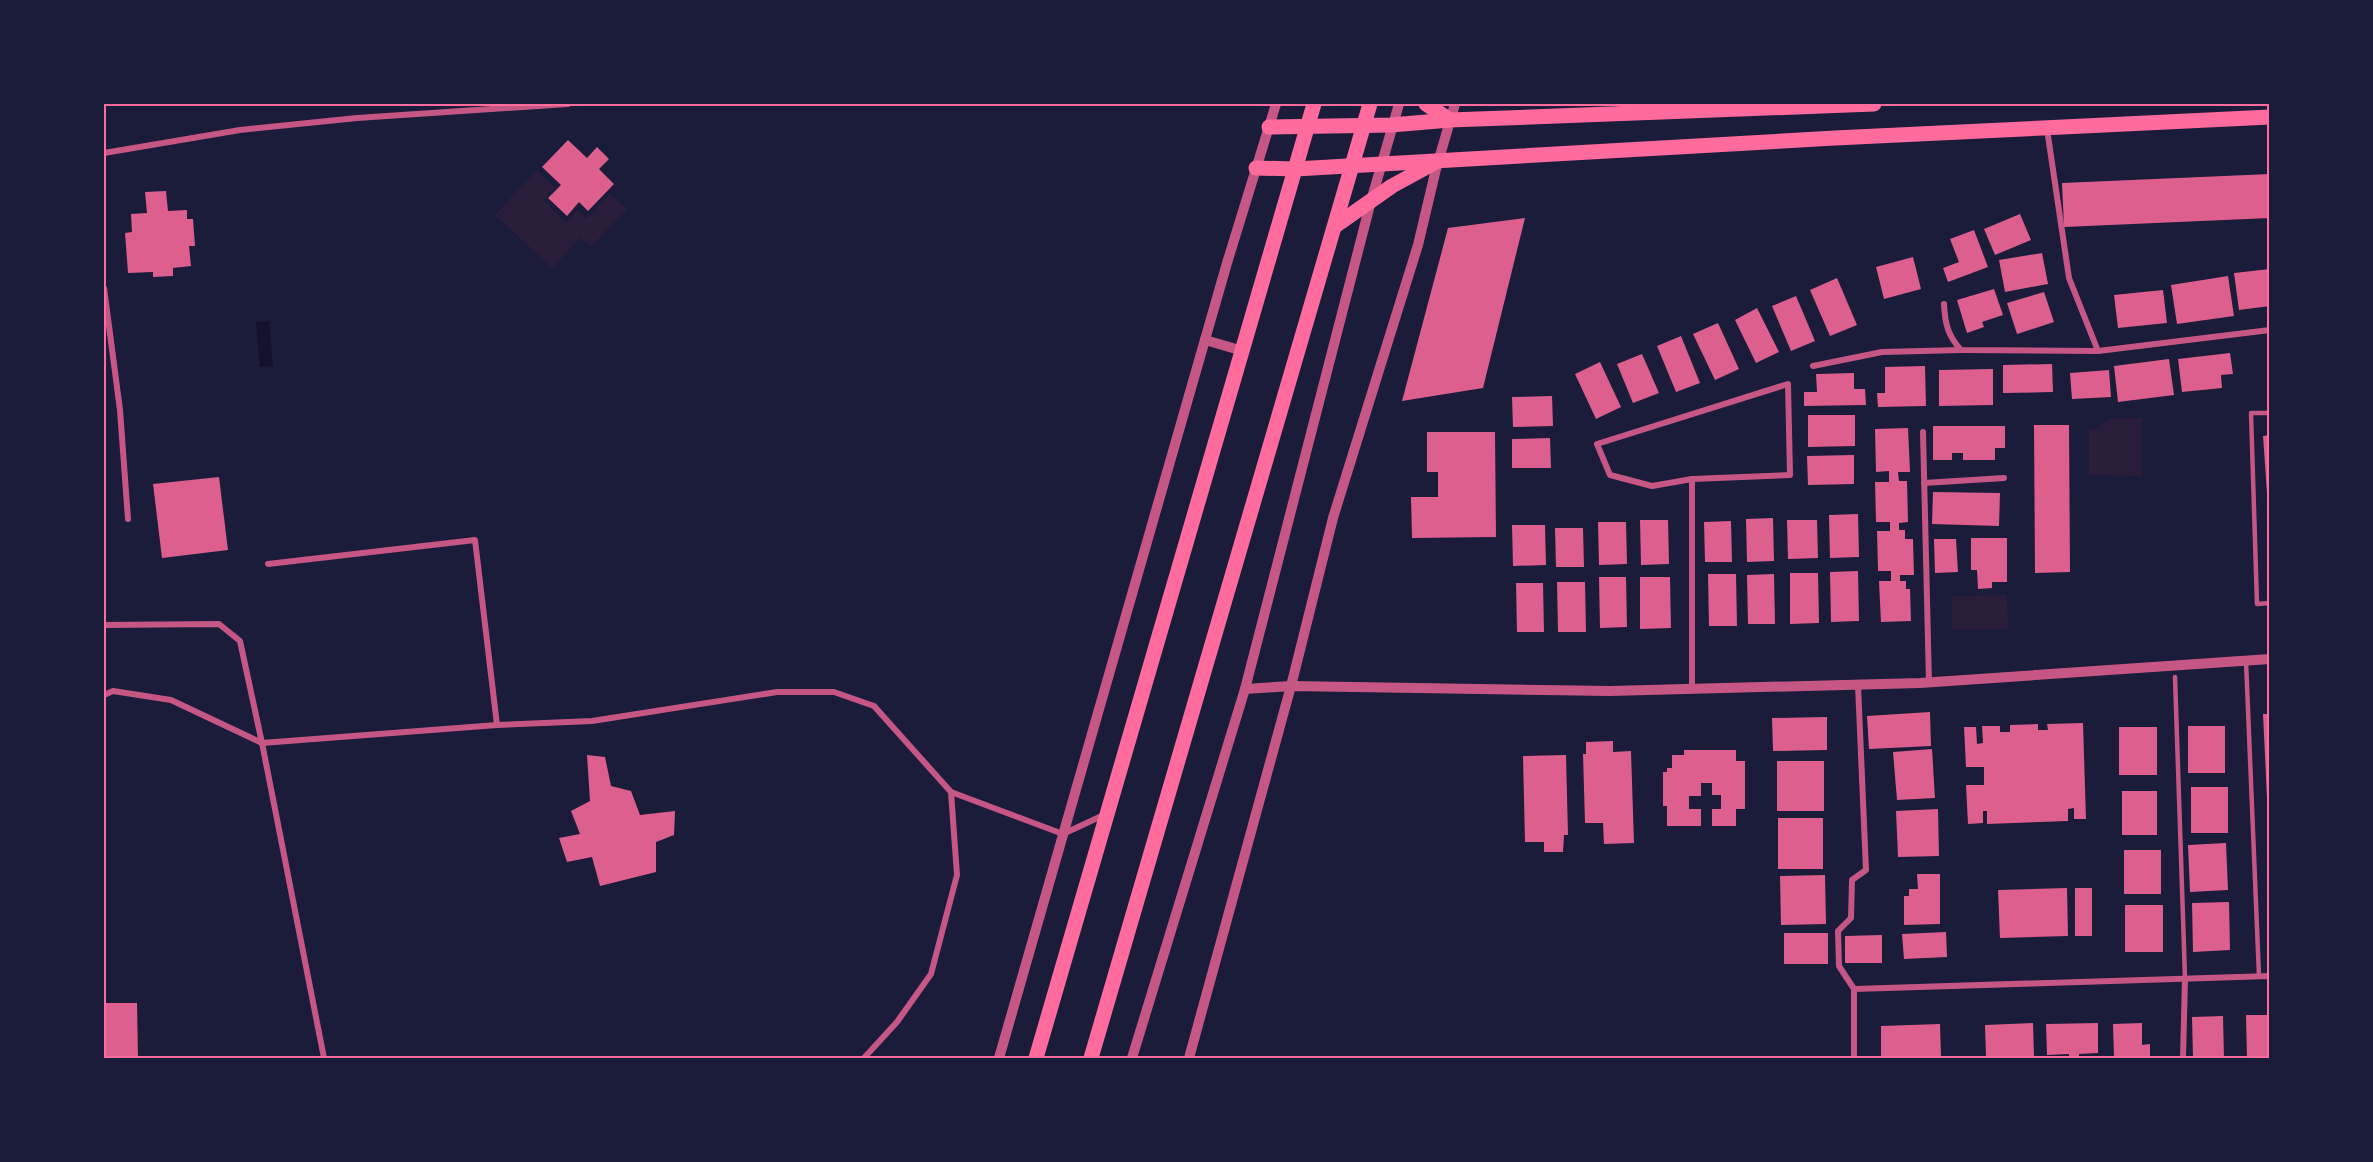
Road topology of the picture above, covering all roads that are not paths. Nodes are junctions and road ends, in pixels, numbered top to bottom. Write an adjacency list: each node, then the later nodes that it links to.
1 (568, 104): 18 (street)
2 (1276, 104): 15 (street)
3 (1314, 104): 16 (main road)
4 (1370, 104): 13 (main road)
5 (1399, 104): 14 (street)
6 (1426, 104): 12 (main road)
7 (1455, 104): 12 (street)
8 (1874, 104): 9 (main road)
9 (1775, 105): 10 (main road)
10 (1735, 106): 12 (main road)
11 (2270, 117): 17 (main road)
12 (1450, 120): 14 (main road); 19 (street)
13 (1364, 125): 14 (main road); 16 (main road); 21 (main road)
14 (1391, 125): 20 (street)
15 (1269, 127): 16 (main road); 22 (street)
16 (1307, 128): 23 (main road)
17 (2046, 128): 19 (main road); 33 (street)
18 (104, 153)
19 (1438, 161): 20 (main road); 24 (main road); 49 (street)
20 (1381, 164): 21 (main road); 24 (street)
21 (1352, 166): 23 (main road); 25 (main road)
22 (1256, 168): 23 (main road); 30 (street)
23 (1295, 169): 32 (main road)
24 (1371, 201): 25 (main road); 50 (street)
25 (1335, 226): 66 (main road)
26 (104, 288): 29 (street)
27 (1944, 304): 31 (street)
28 (2270, 330): 33 (street)
29 (107, 333): 40 (street)
30 (1205, 340): 32 (street); 57 (street)
31 (1961, 350): 33 (street); 34 (street)
32 (1243, 351): 56 (main road)
33 (2098, 351)
34 (1813, 366)
35 (2270, 413): 42 (lane)
36 (1923, 432): 39 (street)
37 (1692, 478): 37 (street); 51 (street)
38 (2004, 478): 39 (street)
39 (1924, 483): 47 (street)
40 (128, 519)
41 (268, 564): 53 (street)
42 (2270, 603)
43 (104, 625): 54 (street)
44 (2270, 659): 45 (street)
45 (2246, 661): 47 (street); 58 (lane)
46 (2175, 677): 60 (lane)
47 (1929, 683): 48 (street)
48 (1858, 685): 51 (street); 61 (street)
49 (1291, 686): 50 (street); 51 (street); 68 (street)
50 (1245, 689): 67 (street)
51 (1692, 689)
52 (104, 695): 54 (street)
53 (496, 725): 54 (street); 55 (street)
54 (262, 743): 62 (street)
55 (951, 792): 57 (street); 63 (street)
56 (1106, 814): 57 (street); 65 (main road)
57 (1063, 834): 64 (street)
58 (2259, 976): 59 (street); 60 (street)
59 (2270, 976)
60 (2185, 978): 61 (street); 70 (street)
61 (1854, 989): 69 (street)
62 (324, 1059)
63 (864, 1059)
64 (999, 1059)
65 (1036, 1059)
66 (1090, 1059)
67 (1132, 1059)
68 (1189, 1059)
69 (1854, 1059)
70 (2183, 1059)

